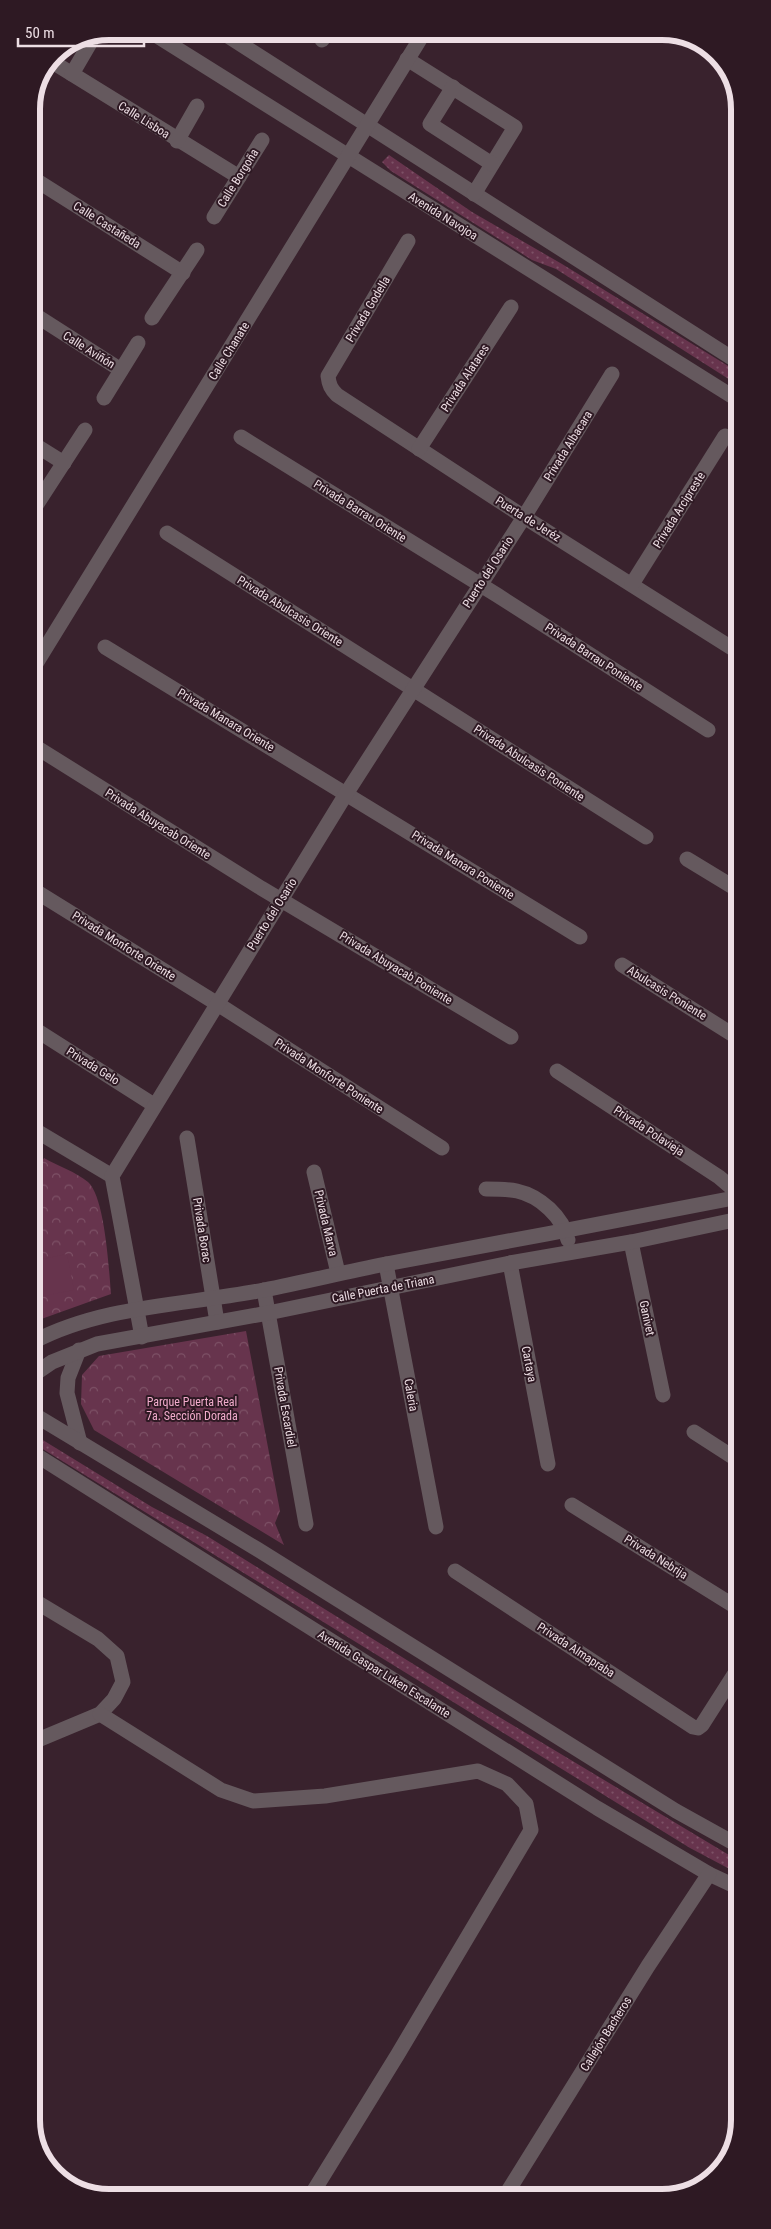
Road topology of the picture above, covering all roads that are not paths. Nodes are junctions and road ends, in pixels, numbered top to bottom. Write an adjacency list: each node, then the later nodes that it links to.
1 (163, 40): 13 (street, Avenida Navojoa)
2 (234, 40): 10 (street)
3 (419, 40): 5 (street, Calle Chanate)
4 (90, 43): 7 (street)
5 (407, 59): 8 (street); 10 (street, Calle Chanate)
6 (57, 65): 7 (street, Calle Lisboa)
7 (72, 74): 12 (street, Calle Lisboa)
8 (453, 87): 14 (street); 14 (street)
9 (197, 106): 12 (street)
10 (368, 125): 13 (street, Calle Chanate); 17 (street)
11 (262, 140): 15 (street, Calle Borgoña)
12 (177, 141): 15 (street, Calle Lisboa)
13 (349, 156): 30 (street, Avenida Navojoa); 45 (street, Calle Chanate)
14 (492, 164): 17 (street)
15 (239, 177): 18 (street, Calle Borgoña)
16 (40, 182): 21 (street, Calle Castañeda)
17 (474, 194): 26 (street)
18 (214, 217)
19 (408, 242): 29 (street, Privada Godella)
20 (197, 250): 21 (street)
21 (182, 272): 24 (street)
22 (511, 307): 36 (street, Privada Alatares)
23 (40, 318): 27 (street, Calle Aviñón)
24 (152, 318)
25 (138, 343): 27 (street)
26 (731, 358)
27 (121, 370): 31 (street)
28 (612, 374): 39 (street, Privada Albacara)
29 (328, 376): 36 (street, Puerta de Jeréz)
30 (731, 396)
31 (104, 398)
32 (85, 430): 37 (street)
33 (726, 436): 42 (street, Privada Arcipreste)
34 (240, 438): 41 (street, Privada Barrau Oriente)
35 (40, 448): 37 (street)
36 (419, 449): 39 (street, Puerta de Jeréz)
37 (64, 463): 38 (street)
38 (40, 499)
39 (524, 517): 41 (street, Puerto del Osario); 42 (street, Puerta de Jeréz)
40 (167, 534): 46 (street, Privada Abulcasis Oriente)
41 (480, 584): 46 (street, Puerto del Osario); 47 (street, Privada Barrau Poniente)
42 (632, 584): 44 (street, Puerta de Jeréz)
43 (105, 647): 49 (street, Privada Manara Oriente)
44 (731, 647)
45 (40, 657)
46 (413, 689): 49 (street, Puerto del Osario); 50 (street, Privada Abulcasis Poniente)
47 (708, 730)
48 (40, 749): 54 (street, Privada Abuyacab Oriente)
49 (346, 794): 54 (street, Puerto del Osario); 55 (street, Privada Manara Poniente)
50 (646, 838)
51 (687, 859): 52 (street)
52 (731, 886)
53 (40, 894): 57 (street, Privada Monforte Oriente)
54 (281, 900): 57 (street, Puerto del Osario); 60 (street, Privada Abuyacab Poniente)
55 (580, 937)
56 (622, 965): 59 (street, Abulcasis Poniente)
57 (216, 1003): 62 (street, Puerto del Osario); 65 (street, Privada Monforte Poniente)
58 (40, 1033): 62 (street, Privada Gelo)
59 (731, 1034)
60 (511, 1037)
61 (557, 1071): 68 (street, Privada Polavieja)
62 (154, 1105): 67 (street, Puerto del Osario)
63 (40, 1133): 67 (street)
64 (187, 1138): 80 (street, Privada Borac)
65 (442, 1148)
66 (314, 1172): 77 (street, Privada Marva)
67 (112, 1176): 81 (street)
68 (731, 1188)
69 (486, 1189): 72 (street)
70 (731, 1197): 72 (street, Calle Puerta de Triana)
71 (731, 1221): 73 (street, Calle Puerta de Triana)
72 (566, 1231): 74 (street); 76 (street, Calle Puerta de Triana)
73 (631, 1242): 74 (street, Calle Puerta de Triana); 90 (street, Ganivet)
74 (571, 1253): 75 (street, Calle Puerta de Triana)
75 (510, 1263): 78 (street, Calle Puerta de Triana); 96 (street, Cartaya)
76 (386, 1264): 77 (street, Calle Puerta de Triana); 78 (street, Caleria)
77 (338, 1274): 79 (street, Calle Puerta de Triana)
78 (391, 1287): 82 (street, Calle Puerta de Triana); 99 (street, Caleria)
79 (264, 1290): 80 (street, Calle Puerta de Triana); 82 (street, Privada Escardiel)
80 (213, 1298): 81 (street, Calle Puerta de Triana); 83 (street, Privada Borac)
81 (138, 1310): 84 (street); 85 (street, Calle Puerta de Triana)
82 (268, 1313): 83 (street, Calle Puerta de Triana); 98 (street, Privada Escardiel)
83 (218, 1322): 84 (street, Calle Puerta de Triana)
84 (142, 1337): 87 (street, Calle Puerta de Triana)
85 (40, 1338)
86 (40, 1346): 88 (street)
87 (79, 1350): 88 (street, Calle Puerta de Triana); 93 (street)
88 (52, 1362): 89 (street, Calle Puerta de Triana)
89 (40, 1370)
90 (663, 1395)
91 (40, 1418): 93 (street)
92 (694, 1432): 94 (street)
93 (80, 1443): 106 (street)
94 (731, 1455)
95 (40, 1457): 107 (street, Avenida Gaspar Luken Escalante)
96 (548, 1464)
97 (572, 1505): 102 (street, Privada Nebrija)
98 (306, 1524)
99 (436, 1527)
100 (454, 1571): 103 (street, Privada Almapraba)
101 (40, 1604): 104 (street)
102 (731, 1604)
103 (731, 1680)
104 (100, 1714): 105 (street); 109 (street)
105 (40, 1739)
106 (731, 1842)
107 (709, 1874): 108 (street, Avenida Gaspar Luken Escalante); 110 (street, Callejón Bacheros)
108 (731, 1884)
109 (315, 2189)
110 (509, 2189)

